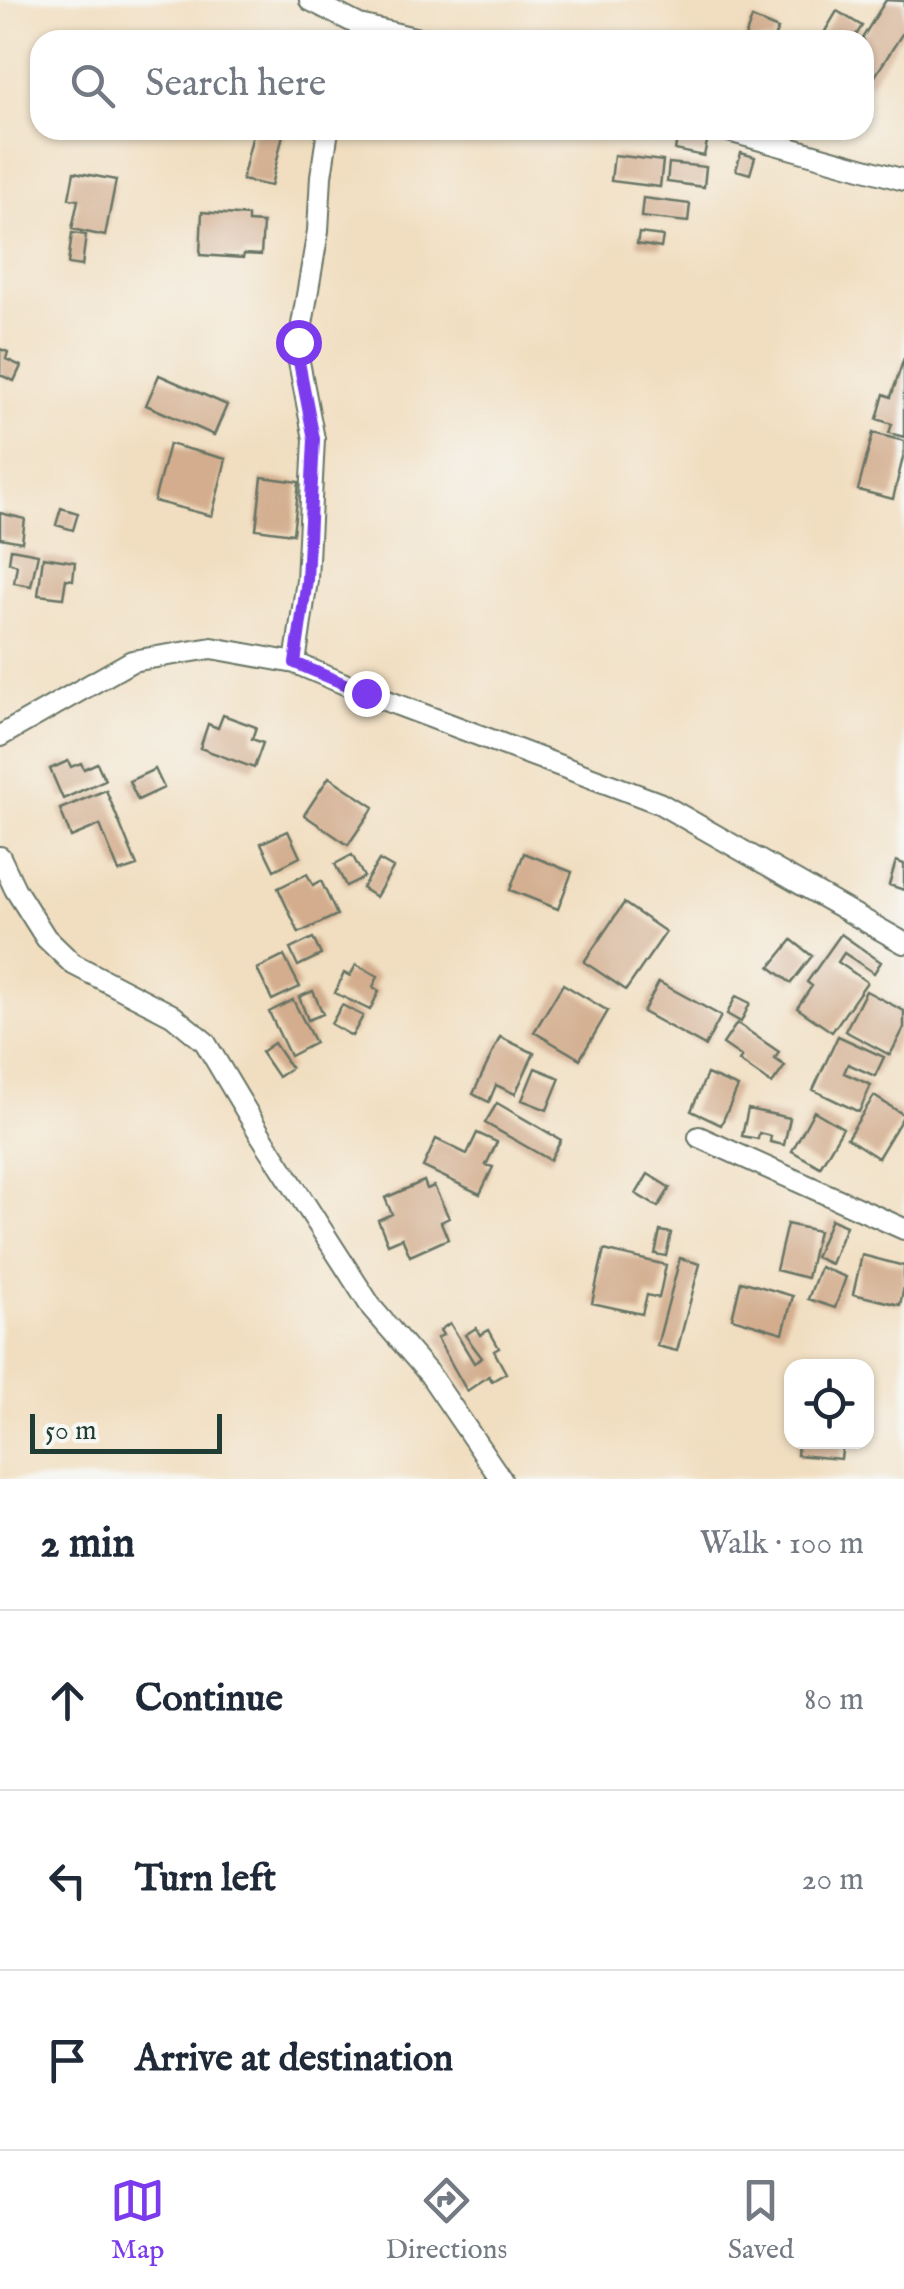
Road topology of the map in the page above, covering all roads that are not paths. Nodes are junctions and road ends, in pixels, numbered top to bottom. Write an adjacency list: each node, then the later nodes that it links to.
1 (310, 0): 2 (street)
2 (353, 30)
3 (326, 140): 6 (street)
4 (761, 140): 5 (street)
5 (904, 180)
6 (295, 663): 7 (street); 9 (street)
7 (0, 736)
8 (0, 856): 12 (street)
9 (904, 943)
10 (699, 1137): 11 (street)
11 (904, 1229)
12 (501, 1479)

